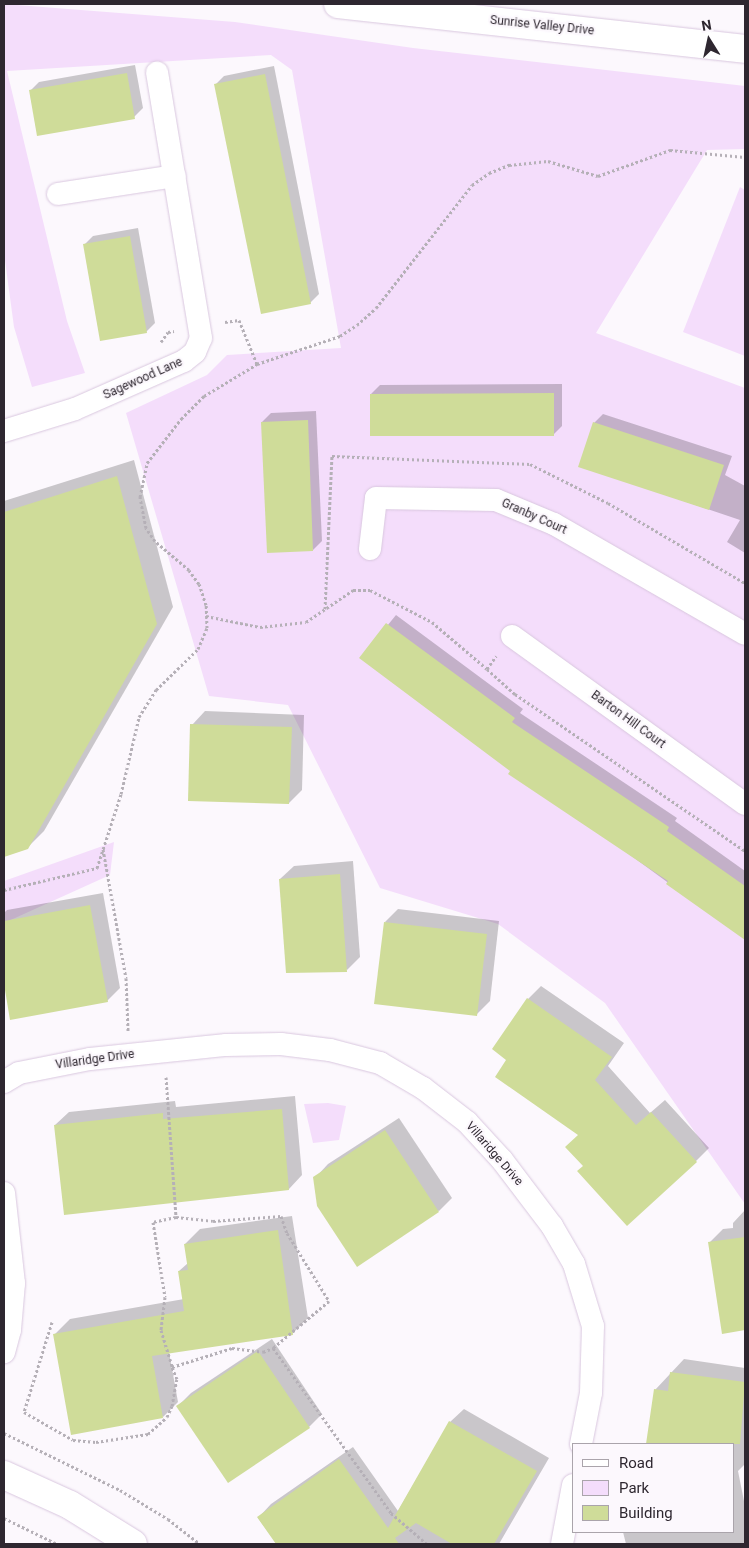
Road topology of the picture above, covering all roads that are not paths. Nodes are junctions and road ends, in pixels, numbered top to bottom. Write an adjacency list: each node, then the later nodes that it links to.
1 (338, 4): 2 (main road, Sunrise Valley Drive)
2 (745, 49)
3 (158, 72): 4 (street, Sagewood Lane)
4 (175, 176): 5 (street); 6 (street, Sagewood Lane)
5 (58, 194)
6 (4, 431)
7 (370, 549): 8 (street, Granby Court)
8 (745, 634)
9 (512, 636): 10 (street, Barton Hill Court)
10 (745, 804)
11 (4, 1082): 14 (street, Villaridge Drive)
12 (4, 1193): 13 (street)
13 (4, 1352)
14 (581, 1443)
15 (4, 1475): 17 (main road)
16 (572, 1490): 18 (street)
17 (133, 1544)
18 (562, 1544)

